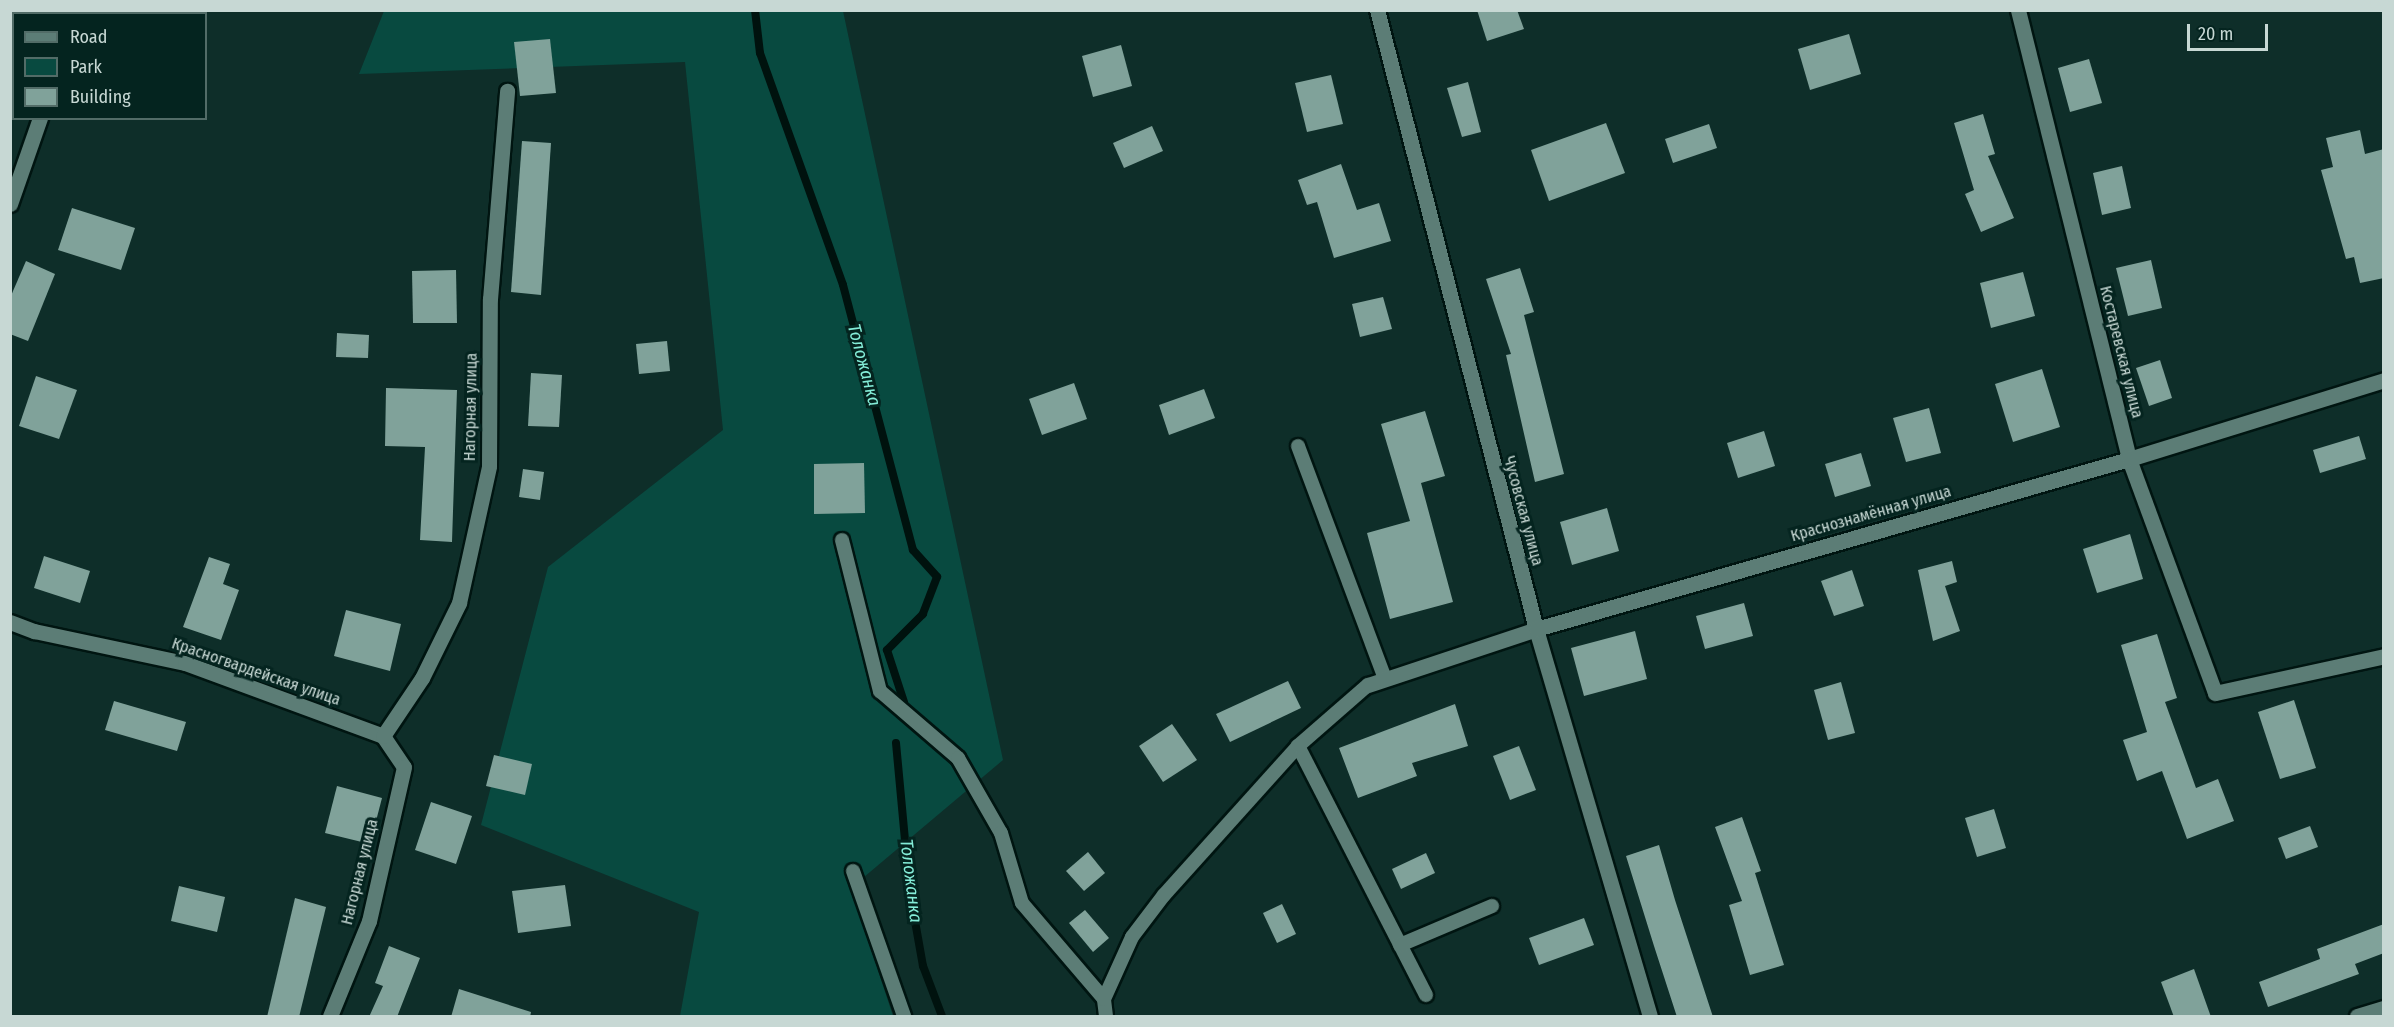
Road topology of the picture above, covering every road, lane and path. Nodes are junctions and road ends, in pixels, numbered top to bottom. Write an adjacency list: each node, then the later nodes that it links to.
1 (1377, 10): 11 (street, Чусовская улица)
2 (2018, 10): 8 (street, Костаревская улица)
3 (507, 91): 15 (street, Нагорная улица)
4 (39, 120): 5 (street)
5 (10, 204)
6 (2384, 380): 8 (street, Краснознамённая улица)
7 (1298, 446): 13 (lane)
8 (2129, 459): 11 (street, Краснознамённая улица); 12 (street, Костаревская улица)
9 (842, 540): 21 (lane)
10 (10, 622): 15 (street, Красногвардейская улица)
11 (1536, 629): 13 (street, Краснознамённая улица); 26 (street, Чусовская улица)
12 (2384, 656)
13 (1385, 680): 14 (street, Краснознамённая улица)
14 (1368, 685): 16 (lane)
15 (383, 736): 23 (street, Нагорная улица)
16 (1298, 746): 19 (lane); 21 (lane)
17 (853, 871): 24 (lane)
18 (1492, 906): 19 (lane)
19 (1400, 945): 20 (lane)
20 (1426, 995)
21 (1104, 999): 25 (lane)
22 (2384, 1008): 27 (street)
23 (330, 1017)
24 (904, 1017)
25 (1106, 1017)
26 (1650, 1017)
27 (2358, 1017)

